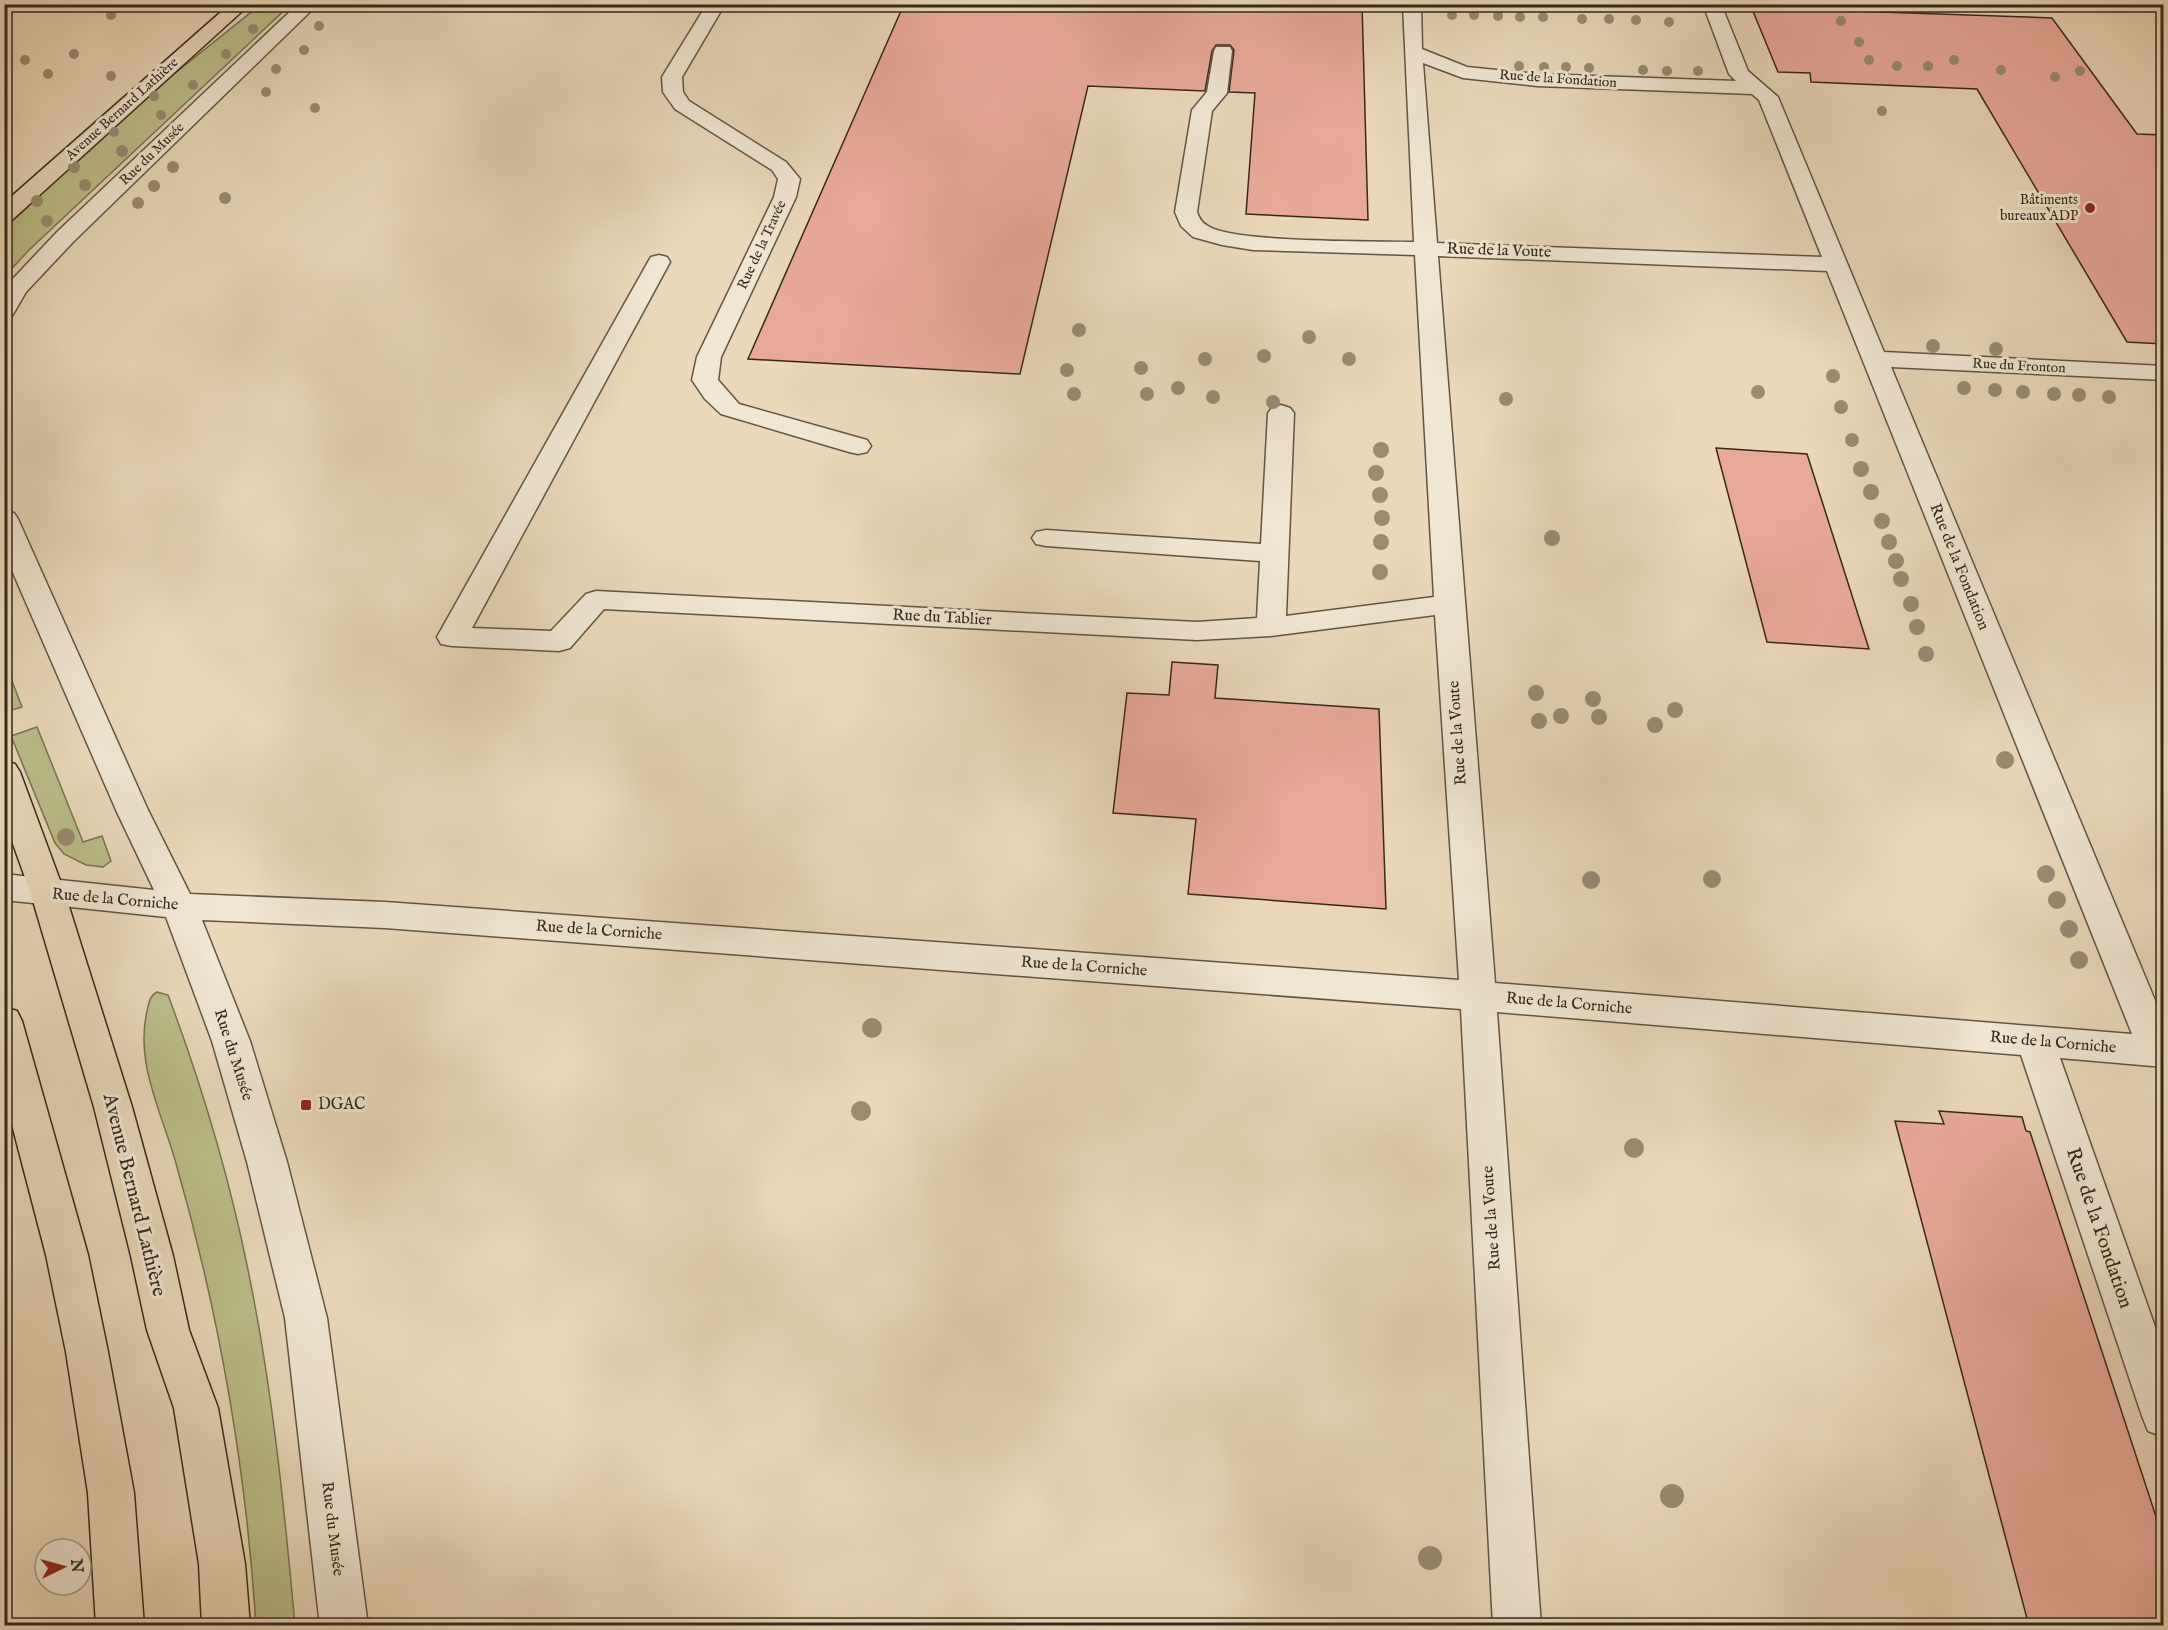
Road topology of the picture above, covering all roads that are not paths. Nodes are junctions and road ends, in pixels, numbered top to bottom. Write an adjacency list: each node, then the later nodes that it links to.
1 (241, 4): 11 (main road, Avenue Bernard Lathière)
2 (309, 4): 15 (lane, Rue du Musée)
3 (716, 4): 19 (lane, Rue de la Travée)
4 (1412, 4): 7 (lane)
5 (1712, 4): 8 (lane, Rue de la Fondation)
6 (1222, 51): 12 (lane)
7 (1413, 52): 8 (lane, Rue de la Fondation); 12 (lane)
8 (1755, 88): 14 (lane, Rue de la Fondation)
9 (96, 106): 10 (main road, Avenue Bernard Lathière)
10 (4, 189)
11 (4, 215)
12 (1426, 249): 14 (lane, Rue de la Voute); 23 (lane, Rue de la Voute)
13 (659, 262): 24 (lane, Rue du Tablier)
14 (1836, 264): 16 (lane, Rue de la Fondation)
15 (4, 311)
16 (1875, 359): 17 (lane, Rue du Fronton); 32 (lane, Rue de la Fondation)
17 (2163, 373)
18 (1281, 413): 22 (lane)
19 (858, 446)
20 (4, 519): 28 (lane, Rue du Musée)
21 (1047, 538): 22 (lane)
22 (1275, 553): 24 (lane)
23 (1449, 604): 24 (lane, Rue du Tablier); 29 (lane, Rue de la Voute)
24 (1271, 627)
25 (4, 772): 27 (main road, Avenue Bernard Lathière)
26 (4, 887): 27 (lane, Rue de la Corniche)
27 (48, 894): 28 (lane, Rue de la Corniche); 35 (main road, Avenue Bernard Lathière)
28 (179, 906): 29 (lane, Rue de la Corniche); 36 (lane, Rue du Musée)
29 (1478, 996): 31 (lane, Rue de la Corniche); 37 (lane, Rue de la Voute)
30 (4, 1021): 34 (main road)
31 (2035, 1041): 32 (lane, Rue de la Corniche); 33 (lane, Rue de la Fondation)
32 (2160, 1051)
33 (2163, 1416)
34 (120, 1626)
35 (226, 1626)
36 (344, 1626)
37 (1517, 1626)

